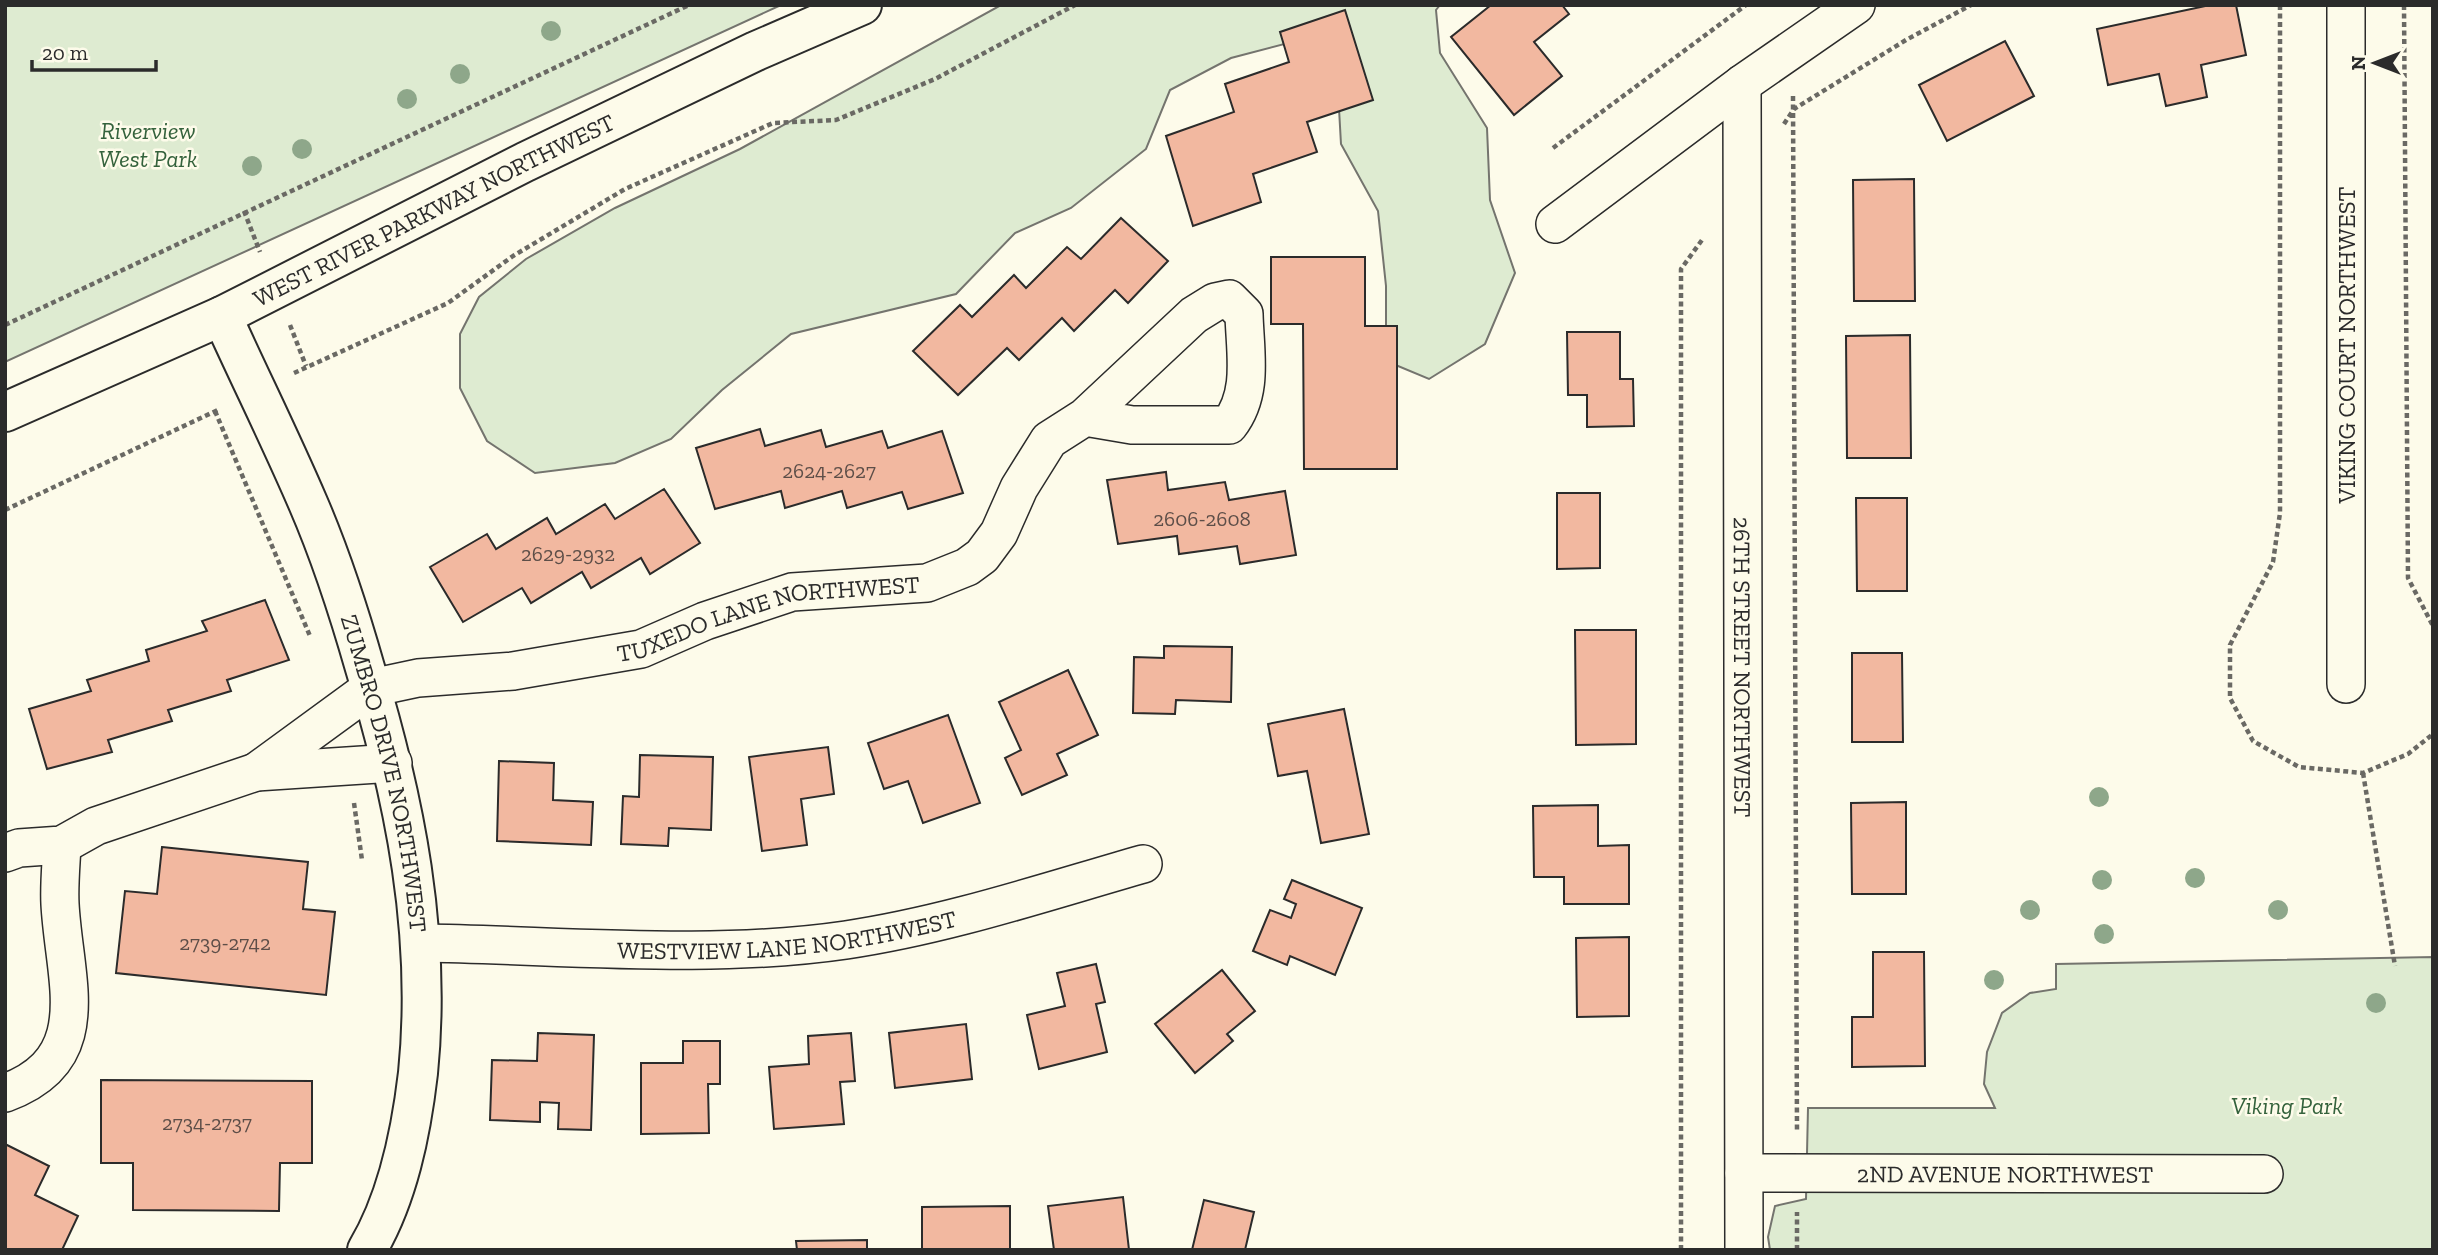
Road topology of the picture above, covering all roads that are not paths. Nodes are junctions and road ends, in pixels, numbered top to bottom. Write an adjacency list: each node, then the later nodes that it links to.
1 (862, 5): 6 (street, WEST RIVER PARKWAY NORTHWEST)
2 (1856, 5): 4 (street)
3 (2346, 5): 9 (street, VIKING COURT NORTHWEST)
4 (1742, 84): 5 (street); 18 (street, 26TH STREET NORTHWEST)
5 (1555, 224)
6 (222, 316): 7 (street, WEST RIVER PARKWAY NORTHWEST); 10 (street, ZUMBRO DRIVE NORTHWEST)
7 (5, 412)
8 (1084, 417): 8 (street, TUXEDO LANE NORTHWEST); 10 (street, TUXEDO LANE NORTHWEST)
9 (2346, 684)
10 (371, 688): 11 (street, ZUMBRO DRIVE NORTHWEST); 12 (street)
11 (393, 763): 12 (street); 16 (street, ZUMBRO DRIVE NORTHWEST)
12 (256, 772): 13 (street)
13 (62, 845): 14 (street); 17 (street)
14 (5, 852)
15 (1143, 864): 16 (street, WESTVIEW LANE NORTHWEST)
16 (422, 943): 20 (street, ZUMBRO DRIVE NORTHWEST)
17 (5, 1093)
18 (1744, 1173): 19 (street, 2ND AVENUE NORTHWEST); 21 (street, 26TH STREET NORTHWEST)
19 (2264, 1174)
20 (367, 1250)
21 (1744, 1250)

